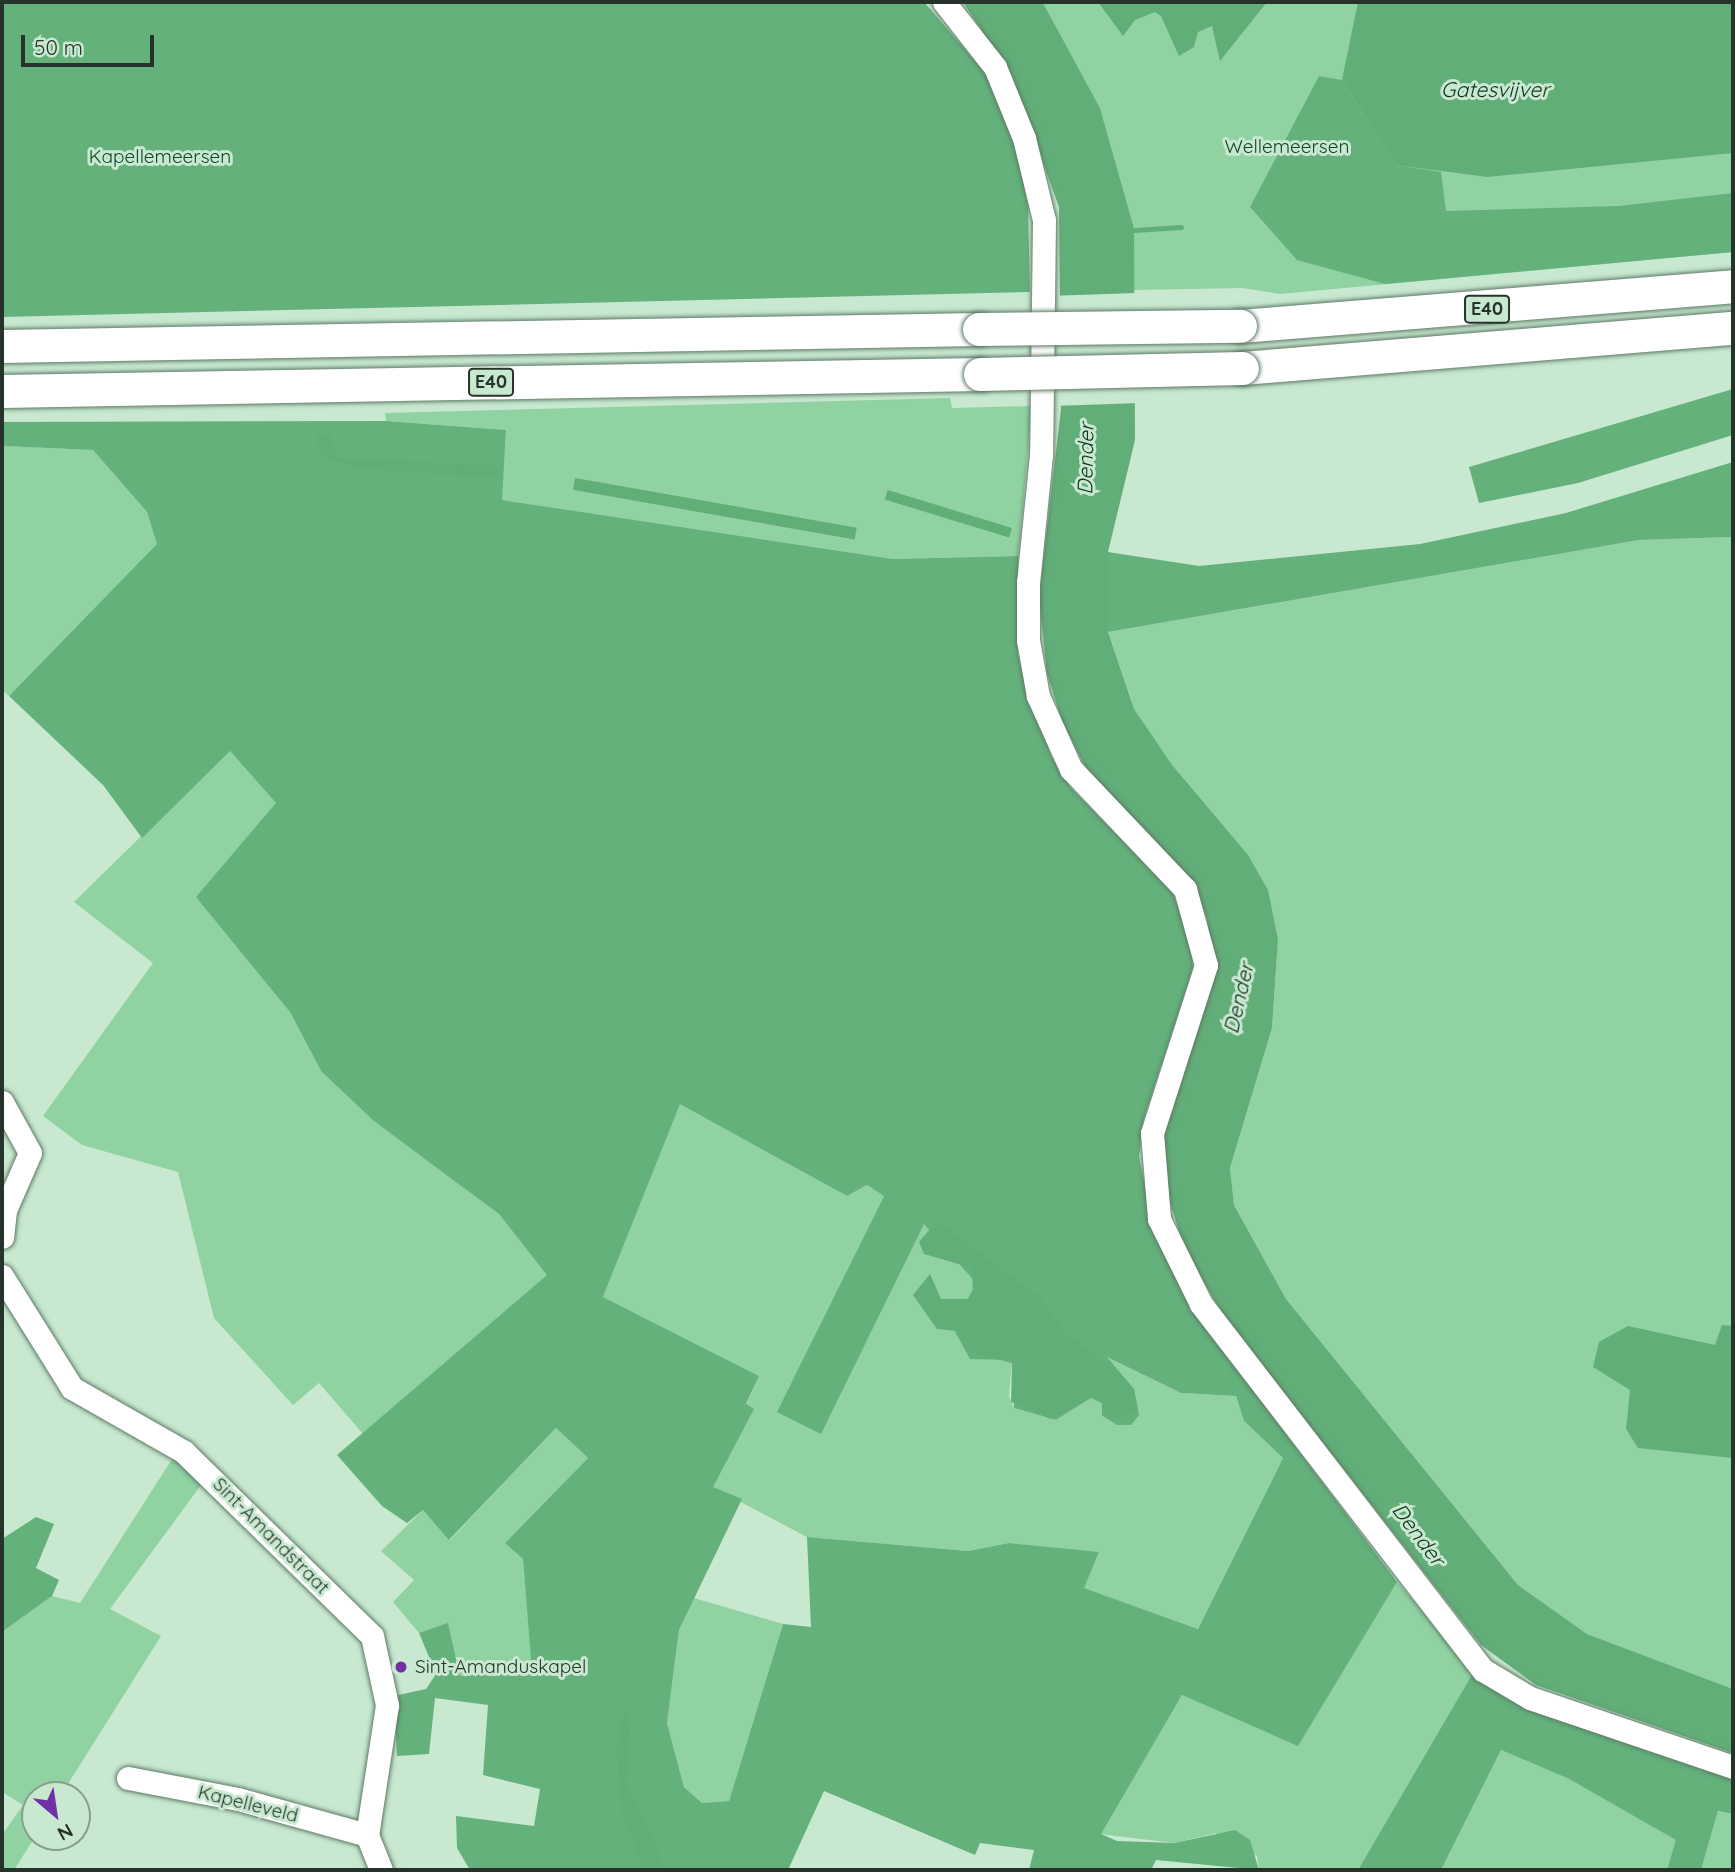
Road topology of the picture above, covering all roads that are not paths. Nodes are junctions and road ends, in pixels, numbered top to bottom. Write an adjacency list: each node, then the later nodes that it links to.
1 (944, 2): 9 (street)
2 (1733, 286): 4 (highway, E40, bridge)
3 (1733, 328): 5 (highway, E40, bridge)
4 (2, 346)
5 (2, 391)
6 (2, 1102): 7 (street)
7 (2, 1237)
8 (2, 1276): 11 (street, Sint-Amandstraat)
9 (1733, 1767)
10 (128, 1778): 11 (street, Kapelleveld)
11 (367, 1835): 12 (street)
12 (382, 1870)

